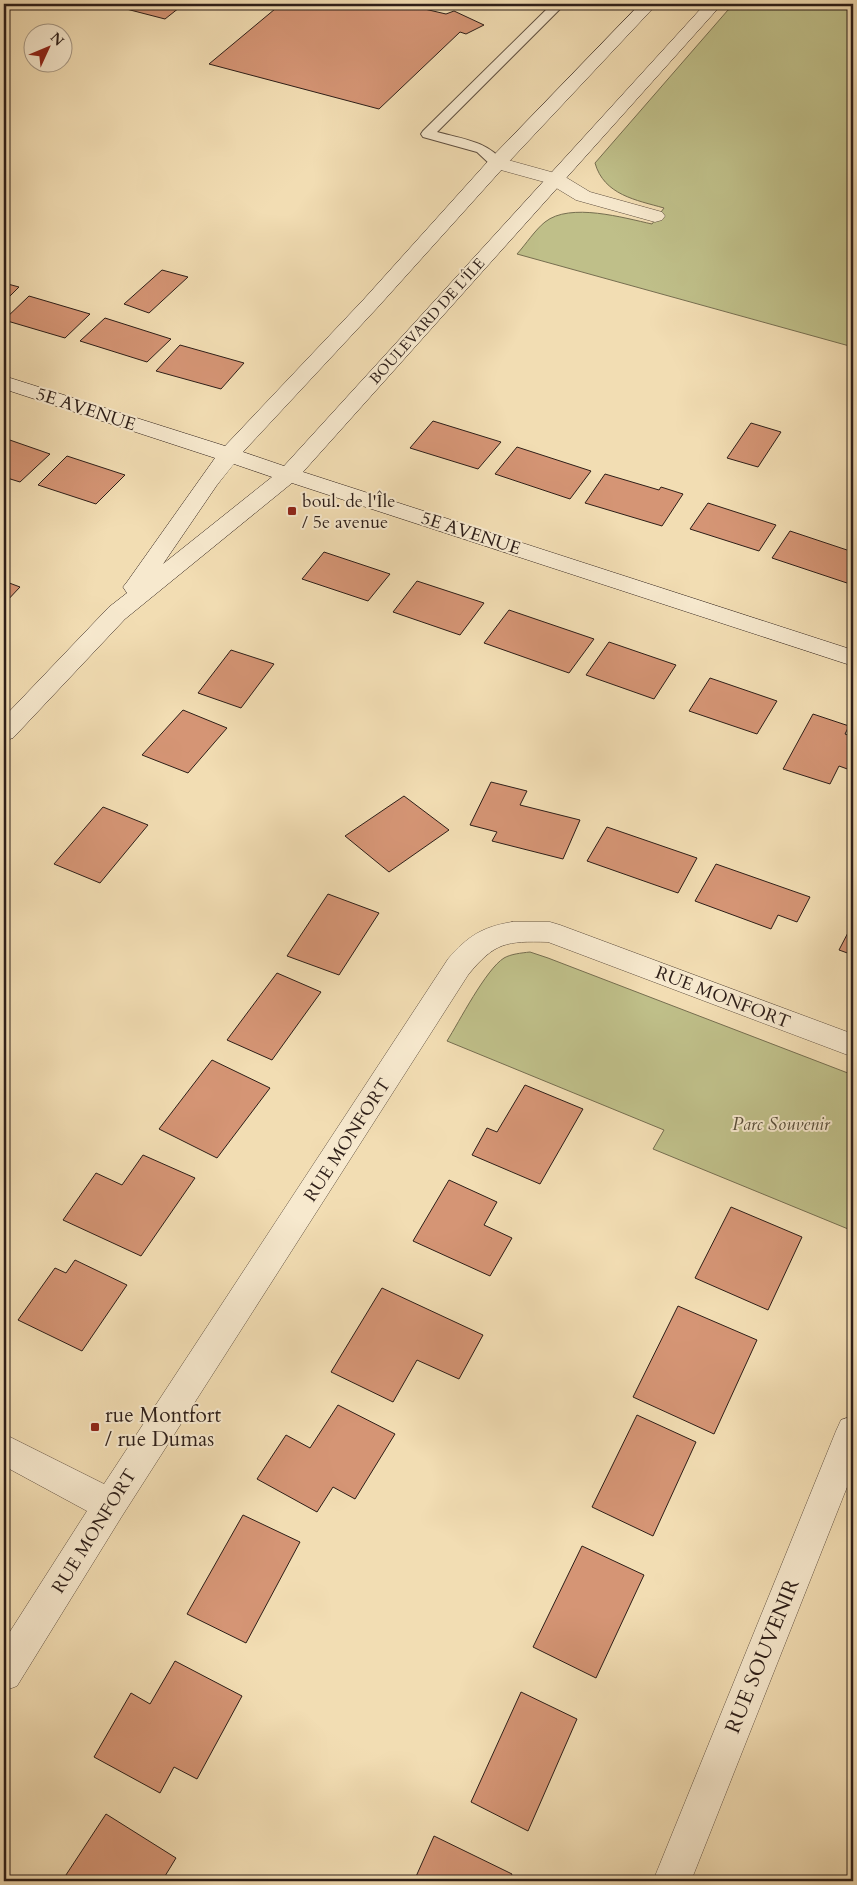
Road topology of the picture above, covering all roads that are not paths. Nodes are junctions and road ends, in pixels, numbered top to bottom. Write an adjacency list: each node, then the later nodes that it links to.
1 (559, 4): 4 (lane)
2 (650, 4): 4 (street, BOULEVARD DE L'ÎLE)
3 (714, 4): 5 (street, BOULEVARD DE L'ÎLE)
4 (497, 163): 5 (street); 8 (street, BOULEVARD DE L'ÎLE)
5 (555, 179): 6 (street); 9 (street, BOULEVARD DE L'ÎLE)
6 (655, 216)
7 (4, 382): 8 (street, 5E AVENUE)
8 (229, 455): 9 (street, 5E AVENUE); 10 (street, BOULEVARD DE L'ÎLE)
9 (289, 474): 10 (street, BOULEVARD DE L'ÎLE); 11 (street, 5E AVENUE)
10 (117, 613): 12 (street, BOULEVARD DE L'ÎLE)
11 (853, 658)
12 (4, 732)
13 (853, 1046): 16 (street, RUE MONFORT)
14 (853, 1431): 18 (street, RUE SOUVENIR)
15 (4, 1449): 16 (street)
16 (110, 1505): 17 (street, RUE MONFORT)
17 (4, 1673)
18 (672, 1881)

